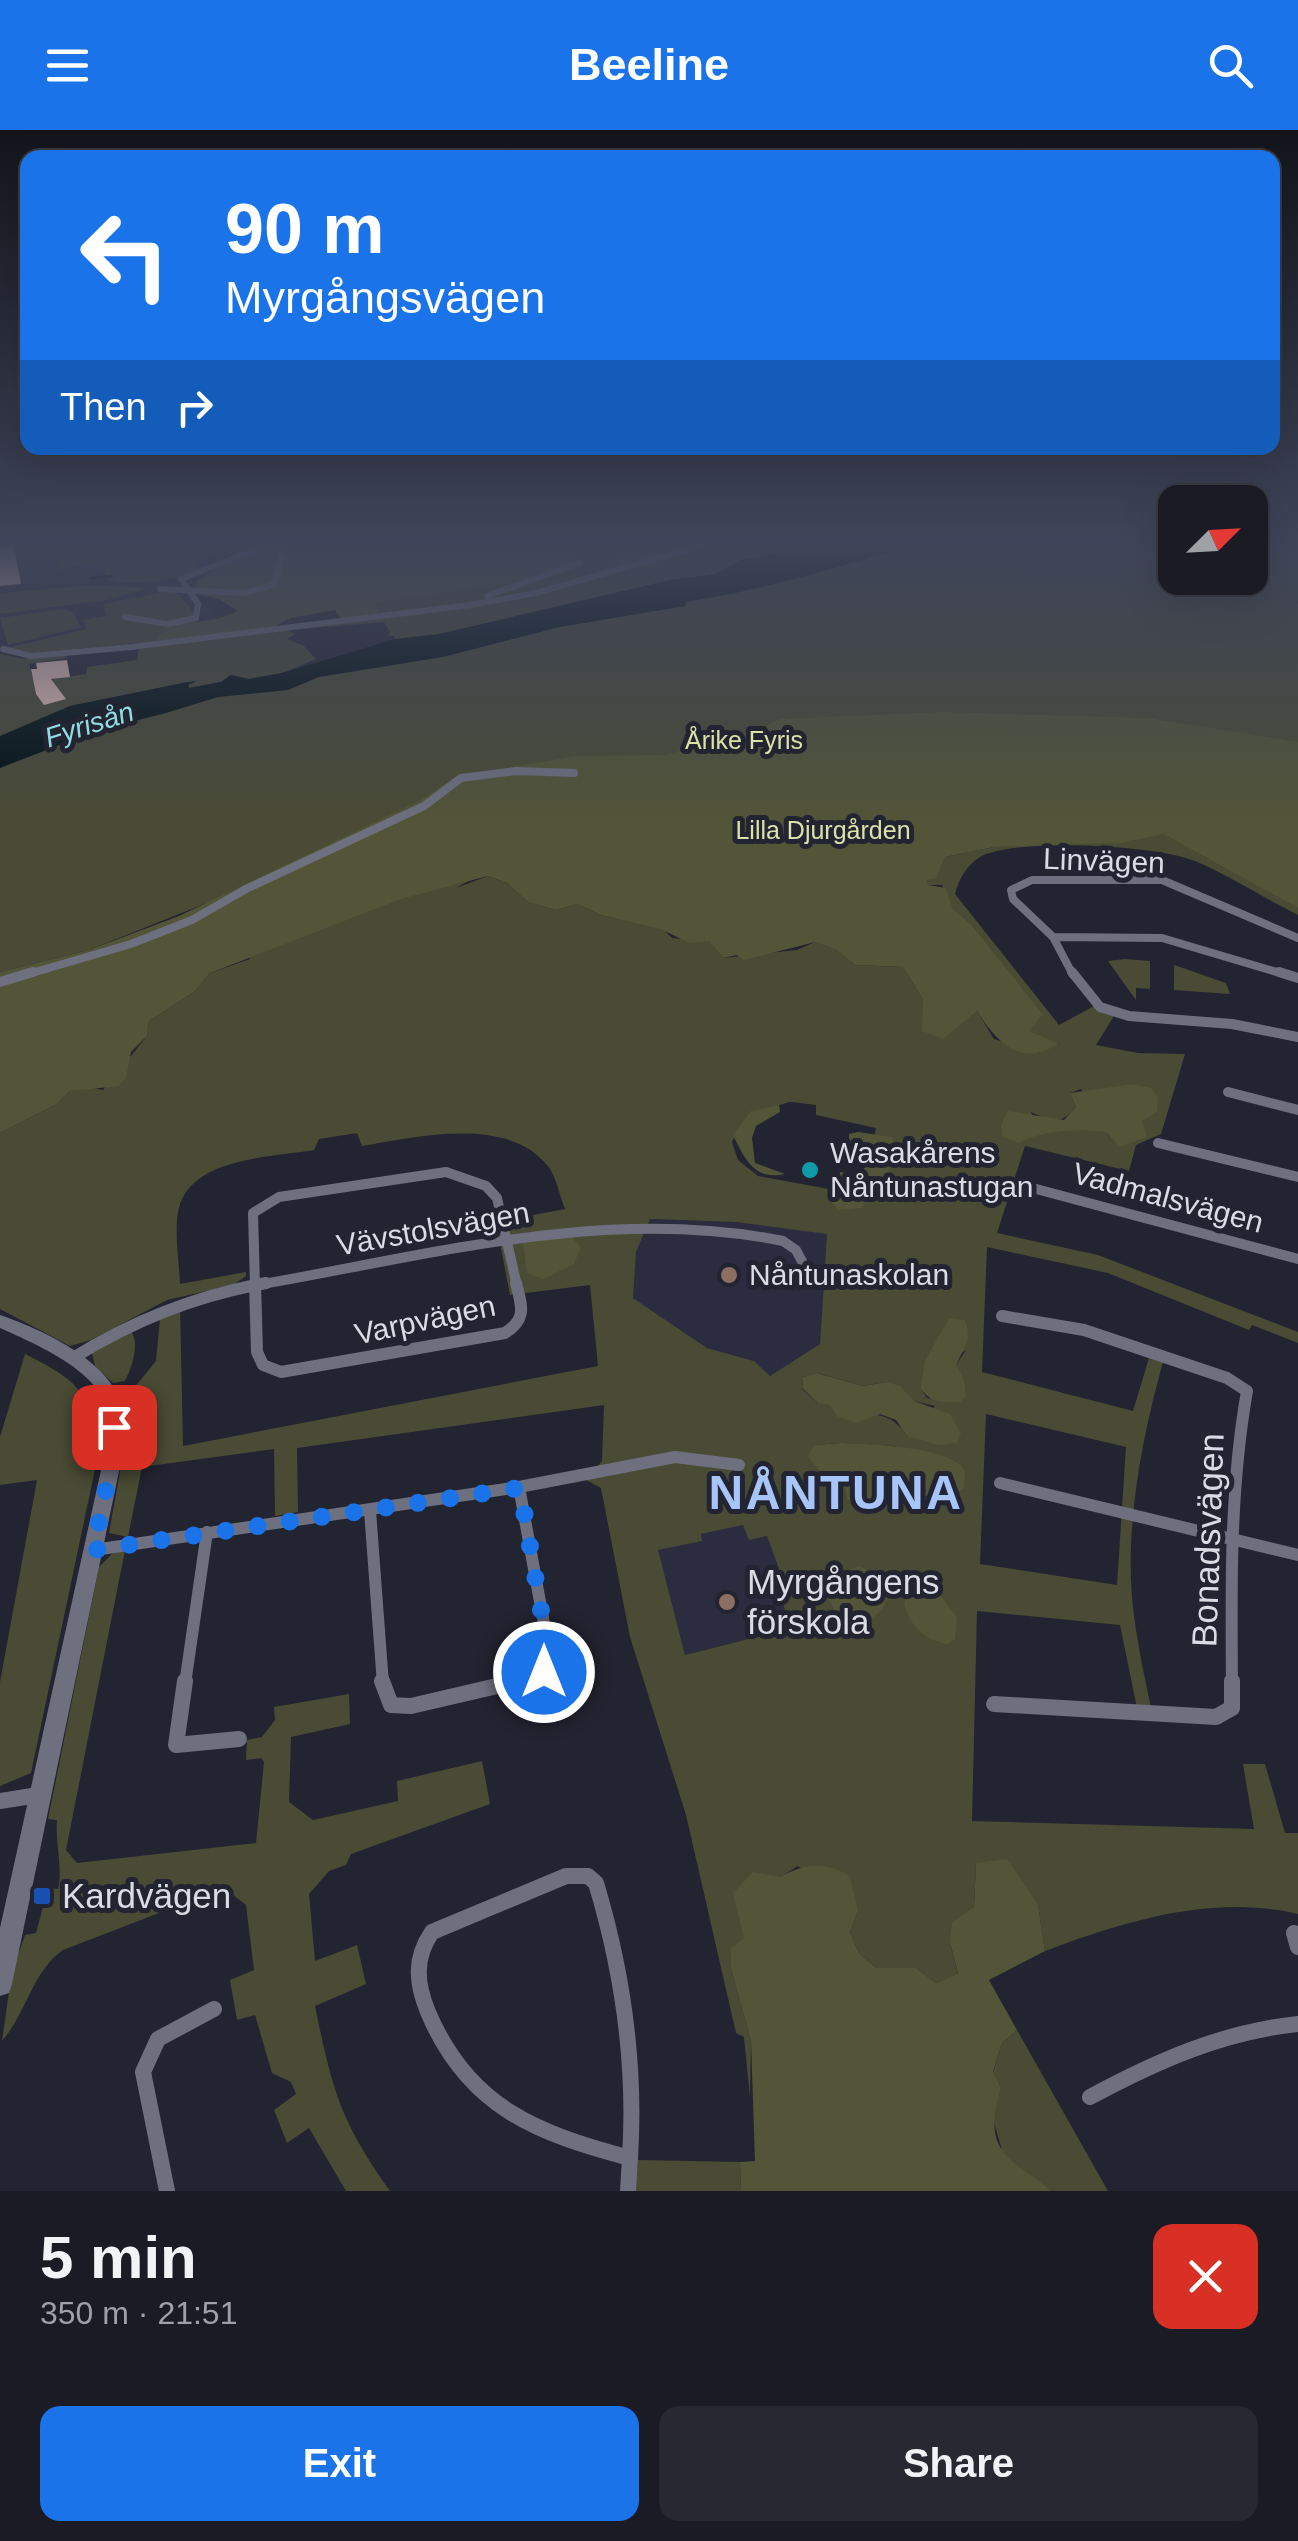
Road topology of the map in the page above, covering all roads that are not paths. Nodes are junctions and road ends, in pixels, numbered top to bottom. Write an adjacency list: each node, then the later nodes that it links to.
1 (222, 636): 2 (street)
2 (1, 646)
3 (574, 773): 7 (street)
4 (1053, 937): 5 (street, Linvägen); 6 (street); 8 (street, Linvägen)
5 (1298, 938)
6 (1298, 978)
7 (0, 982)
8 (1298, 1038)
9 (1228, 1092): 10 (street)
10 (1298, 1110)
11 (1158, 1144): 12 (street)
12 (1298, 1177)
13 (1026, 1186): 15 (street, Vadmalsvägen)
14 (508, 1240): 16 (street, Vävstolsvägen); 17 (street, Vävstolsvägen); 17 (street, Varpvägen); 17 (street, Varpvägen)
15 (1298, 1259)
16 (805, 1267)
17 (254, 1285): 20 (street, Vävstolsvägen)
18 (1002, 1316): 26 (street, Bonadsvägen)
19 (0, 1321): 20 (street)
20 (73, 1358): 27 (street)
21 (738, 1466): 23 (street)
22 (1000, 1484): 26 (street)
23 (520, 1488): 24 (street); 24 (street)
24 (370, 1510): 25 (street)
25 (207, 1532): 27 (street); 30 (street)
26 (1231, 1540): 28 (street); 29 (street, Bonadsvägen)
27 (93, 1550): 31 (street)
28 (1298, 1555)
29 (994, 1704)
30 (239, 1739)
31 (42, 1794): 32 (street); 33 (street)
32 (0, 1802)
33 (0, 1984)
34 (214, 2009): 38 (street)
35 (1298, 2024): 36 (street)
36 (1090, 2097)
37 (631, 2158): 37 (street); 39 (street)
38 (166, 2191)
39 (628, 2191)

